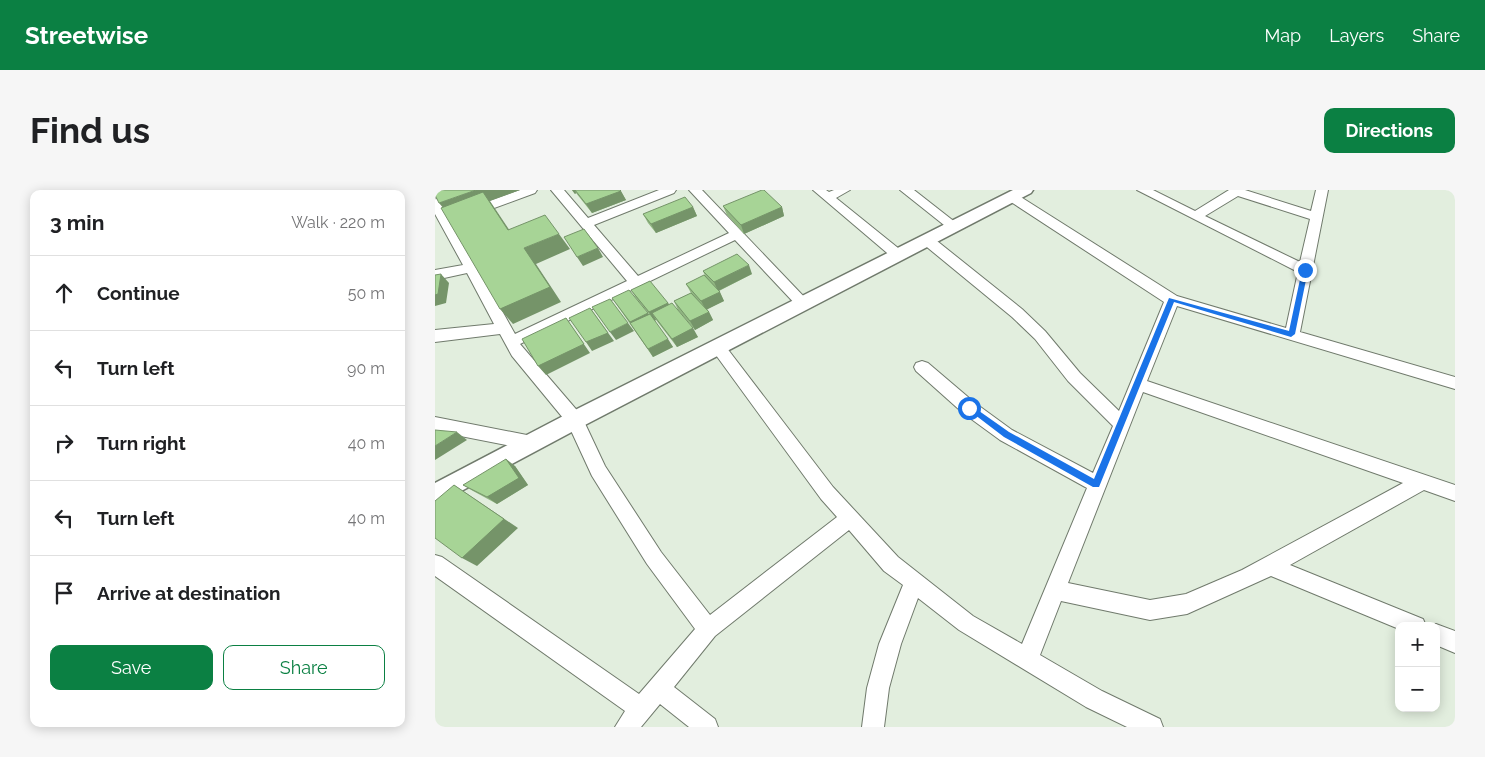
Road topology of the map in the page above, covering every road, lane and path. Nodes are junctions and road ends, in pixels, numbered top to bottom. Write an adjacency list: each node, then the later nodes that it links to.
1 (531, 190): 14 (street)
2 (557, 190): 15 (street)
3 (670, 190): 15 (street)
4 (695, 190): 17 (street)
5 (844, 190): 9 (street)
6 (906, 190): 16 (street)
7 (1143, 190): 12 (street)
8 (1322, 190): 13 (street)
9 (823, 194): 19 (street)
10 (1018, 194): 16 (street); 24 (street)
11 (435, 202): 14 (street)
12 (1196, 216): 13 (street); 21 (street)
13 (1317, 217): 21 (street)
14 (449, 223): 20 (street)
15 (587, 224): 23 (street)
16 (954, 226): 18 (street)
17 (737, 234): 23 (street); 25 (street)
18 (927, 240): 19 (street); 36 (street)
19 (898, 255): 25 (street)
20 (471, 268): 22 (street); 26 (street)
21 (1305, 270): 27 (street)
22 (435, 275)
23 (636, 282): 29 (street)
24 (1171, 300): 27 (street); 33 (street)
25 (803, 303): 30 (street)
26 (503, 328): 28 (street); 29 (street)
27 (1291, 334): 32 (street)
28 (435, 336)
29 (511, 342): 34 (street)
30 (718, 347): 34 (street); 42 (street)
31 (922, 366): 39 (street)
32 (1455, 383)
33 (1138, 384): 36 (street); 38 (street)
34 (575, 420): 37 (street); 48 (street)
35 (435, 424): 37 (street)
36 (1121, 424): 39 (street)
37 (533, 442): 41 (street)
38 (1422, 482): 40 (street); 44 (street)
39 (1096, 484): 46 (street)
40 (1455, 493)
41 (435, 495)
42 (850, 518): 45 (street); 48 (street)
43 (435, 564): 53 (street)
44 (1268, 565): 46 (street); 47 (street)
45 (914, 582): 51 (street); 56 (street)
46 (1054, 590): 51 (street)
47 (1406, 622)
48 (708, 629): 52 (street)
49 (1440, 636): 50 (street)
50 (1455, 642)
51 (1027, 659): 57 (street)
52 (658, 689): 53 (street); 55 (street)
53 (641, 709): 54 (street)
54 (627, 727)
55 (707, 727)
56 (873, 727)
57 (1153, 727)

